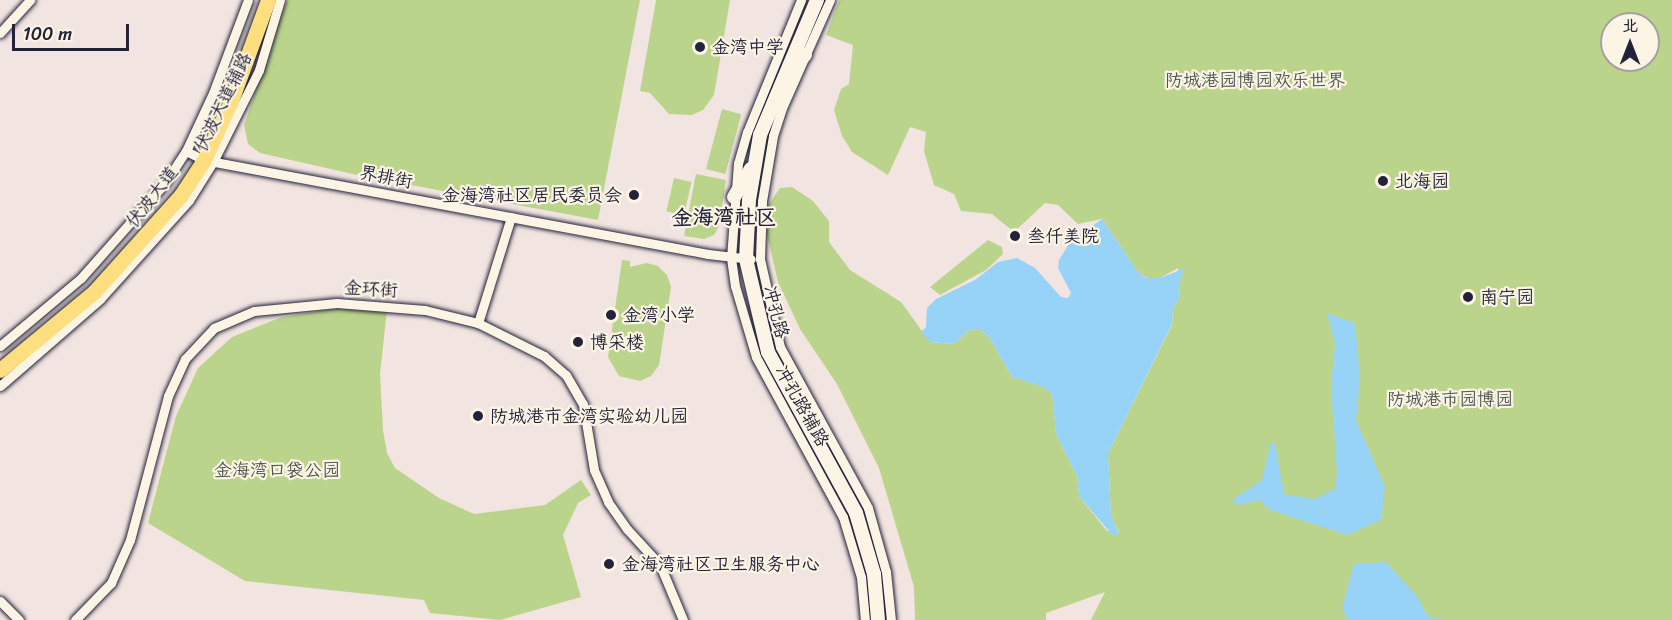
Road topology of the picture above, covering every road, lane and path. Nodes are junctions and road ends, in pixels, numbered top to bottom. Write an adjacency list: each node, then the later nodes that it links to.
1 (30, 0): 9 (street)
2 (248, 0): 12 (street, 伏波大道辅路)
3 (258, 0): 12 (main road, 伏波大道)
4 (268, 0): 12 (main road, 伏波大道)
5 (280, 0): 12 (street, 伏波大道辅路)
6 (801, 0): 14 (street, 冲孔路辅路)
7 (817, 0): 11 (main road, 冲孔路)
8 (830, 0): 10 (street, 冲孔路辅路)
9 (0, 33)
10 (805, 55): 11 (main road); 17 (street, 冲孔路辅路)
11 (780, 81): 13 (main road, 冲孔路)
12 (200, 157): 15 (street, 界排街); 18 (main road, 伏波大道); 20 (street, 伏波大道辅路); 21 (main road, 伏波大道)
13 (754, 165): 14 (main road); 17 (main road, 冲孔路)
14 (734, 197): 16 (street, 冲孔路辅路)
15 (511, 217): 16 (street, 界排街); 19 (street)
16 (731, 258): 17 (street, 界排街); 24 (street, 冲孔路辅路)
17 (753, 259): 24 (main road, 冲孔路); 26 (street, 冲孔路辅路)
18 (129, 263): 22 (main road, 伏波大道); 23 (street)
19 (478, 323): 30 (street, 金环街); 31 (street, 金环街)
20 (0, 346)
21 (0, 358)
22 (0, 370)
23 (0, 386)
24 (798, 423): 25 (main road, 冲孔路)
25 (835, 486): 26 (main road, 冲孔路); 28 (street)
26 (862, 510): 28 (main road, 冲孔路); 32 (street, 冲孔路辅路)
27 (0, 601): 29 (street)
28 (871, 616)
29 (19, 620)
30 (75, 620)
31 (683, 620)
32 (891, 620)

